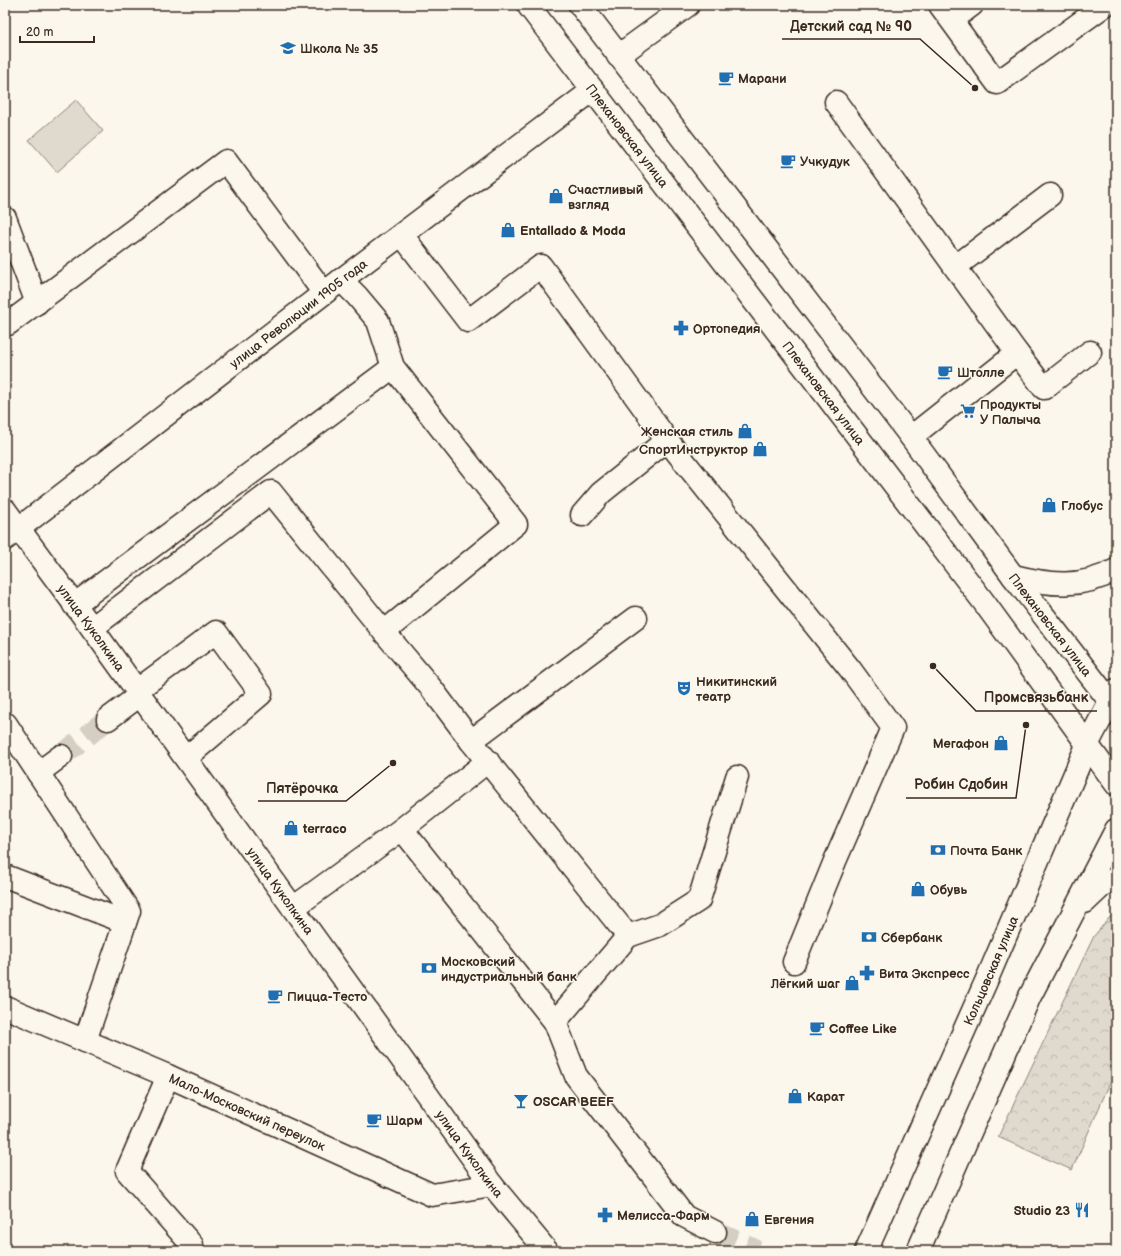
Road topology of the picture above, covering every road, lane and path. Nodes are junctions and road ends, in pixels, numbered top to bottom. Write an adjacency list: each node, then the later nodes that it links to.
1 (528, 5): 8 (main road, Плехановская улица)
2 (580, 5): 7 (main road, Плехановская улица)
3 (688, 5): 7 (main road)
4 (972, 5): 6 (main road)
5 (1105, 5): 6 (main road)
6 (946, 12)
7 (618, 56): 20 (main road, Плехановская улица)
8 (593, 90): 12 (main road, улица Революции 1905 года); 36 (main road, Плехановская улица)
9 (836, 102): 13 (main road)
10 (1050, 195): 13 (main road)
11 (5, 218): 15 (main road)
12 (402, 234): 14 (main road, улица Революции 1905 года); 21 (main road)
13 (955, 267): 18 (main road)
14 (333, 287): 15 (main road); 19 (main road); 24 (main road, улица Революции 1905 года)
15 (37, 303): 16 (main road)
16 (8, 324)
17 (1090, 352): 18 (main road)
18 (1017, 353): 20 (main road)
19 (393, 368): 27 (main road); 30 (main road)
20 (911, 438): 26 (main road, Плехановская улица)
21 (667, 440): 23 (main road); 51 (main road)
22 (5, 510): 24 (main road, улица Куколкина)
23 (582, 515)
24 (12, 533): 27 (main road, улица Куколкина)
25 (1116, 570): 26 (main road)
26 (1013, 576): 32 (main road, Плехановская улица)
27 (74, 605): 29 (main road, улица Куколкина)
28 (636, 618): 35 (main road)
29 (92, 628): 30 (main road); 31 (main road, улица Куколкина)
30 (384, 632): 35 (main road)
31 (138, 693): 33 (main road); 38 (main road, улица Куколкина); 38 (main road)
32 (1114, 700): 36 (main road, Кольцовская улица)
33 (108, 720)
34 (5, 725): 40 (main road)
35 (471, 741): 39 (main road)
36 (1088, 743): 42 (main road, Плехановская улица); 60 (main road, Кольцовская улица)
37 (61, 756): 40 (main road)
38 (186, 758): 47 (main road, улица Куколкина)
39 (488, 761): 43 (main road); 50 (main road)
40 (38, 773): 49 (main road)
41 (737, 777): 50 (main road)
42 (1116, 784)
43 (402, 829): 47 (main road); 53 (main road)
44 (1116, 830): 48 (main road)
45 (5, 876): 49 (main road)
46 (1116, 879): 48 (main road)
47 (293, 908): 56 (main road, улица Куколкина)
48 (1072, 914): 61 (main road)
49 (125, 922): 54 (main road)
50 (628, 936): 53 (main road)
51 (794, 962)
52 (5, 1007): 54 (main road, Мало-Московский переулок)
53 (555, 1022): 57 (main road)
54 (85, 1041): 55 (main road, Мало-Московский переулок)
55 (168, 1076): 56 (main road, Мало-Московский переулок); 58 (main road)
56 (492, 1185): 59 (main road, улица Куколкина)
57 (715, 1232)
58 (192, 1245)
59 (547, 1251)
60 (866, 1251)
61 (918, 1251)

